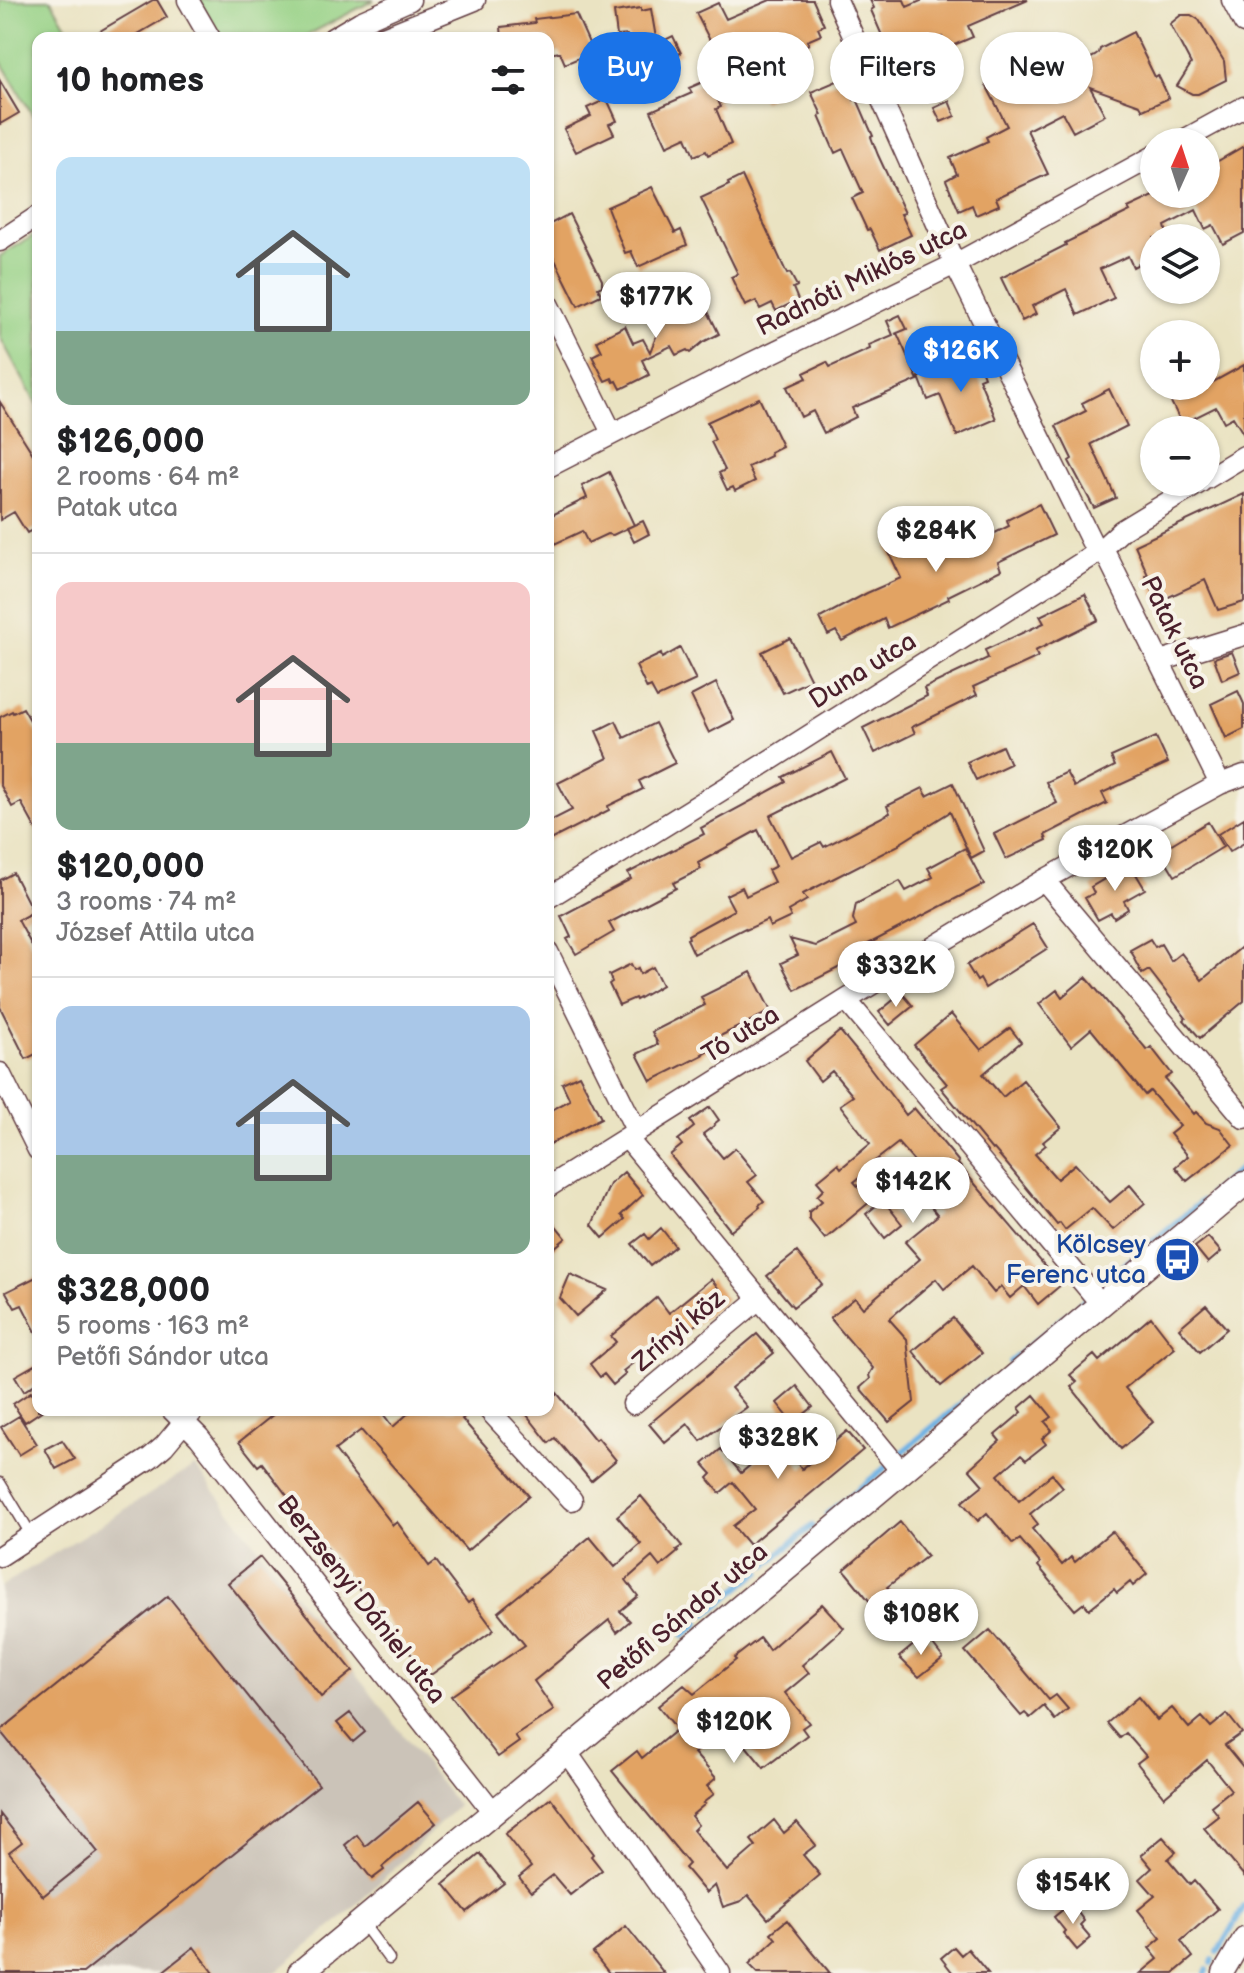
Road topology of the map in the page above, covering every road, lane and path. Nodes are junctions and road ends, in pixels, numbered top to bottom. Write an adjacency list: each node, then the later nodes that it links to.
1 (188, 0): 7 (street)
2 (410, 0): 8 (street)
3 (475, 0): 9 (street)
4 (837, 0): 15 (street, Patak utca)
5 (1232, 0): 6 (street)
6 (1244, 23)
7 (207, 32)
8 (343, 32)
9 (412, 32)
10 (1244, 107): 11 (street)
11 (1206, 128)
12 (1140, 164): 15 (street, Radnóti Miklós utca)
13 (32, 220): 14 (street)
14 (0, 241)
15 (955, 264): 17 (street, Radnóti Miklós utca); 22 (street, Patak utca)
16 (554, 316): 17 (street)
17 (612, 433): 19 (street, Radnóti Miklós utca)
18 (1244, 456): 20 (street)
19 (554, 464)
20 (1220, 471)
21 (1178, 496): 22 (street, Duna utca)
22 (1100, 550): 24 (street, Patak utca); 28 (street, Duna utca)
23 (1244, 635): 24 (street)
24 (1160, 661): 26 (street, Patak utca)
25 (1244, 775): 26 (street, Tó utca)
26 (1220, 784): 27 (street, Tó utca)
27 (1044, 880): 30 (street, Tó utca); 32 (street)
28 (554, 894)
29 (554, 965): 33 (street)
30 (846, 1000): 33 (street, Tó utca); 38 (street)
31 (0, 1073): 34 (street)
32 (1244, 1118)
33 (632, 1135): 35 (street, Tó utca); 37 (street)
34 (32, 1138)
35 (554, 1183)
36 (1244, 1184): 38 (street, Petőfi Sándor utca)
37 (759, 1299): 39 (street, Zrínyi köz); 43 (street)
38 (1102, 1305): 43 (street, Petőfi Sándor utca)
39 (633, 1404)
40 (182, 1416): 46 (street)
41 (184, 1416): 49 (street, Berzsenyi Dániel utca)
42 (495, 1416): 45 (street)
43 (901, 1471): 48 (street, Petőfi Sándor utca)
44 (0, 1483): 46 (lane)
45 (572, 1500)
46 (32, 1536): 47 (street)
47 (0, 1556)
48 (566, 1751): 49 (street, Petőfi Sándor utca); 54 (street)
49 (494, 1813): 50 (street, Petőfi Sándor utca)
50 (362, 1922): 52 (lane); 53 (street, Petőfi Sándor utca)
51 (1244, 1937): 55 (street)
52 (389, 1959)
53 (300, 1973)
54 (720, 1973)
55 (1223, 1973)

